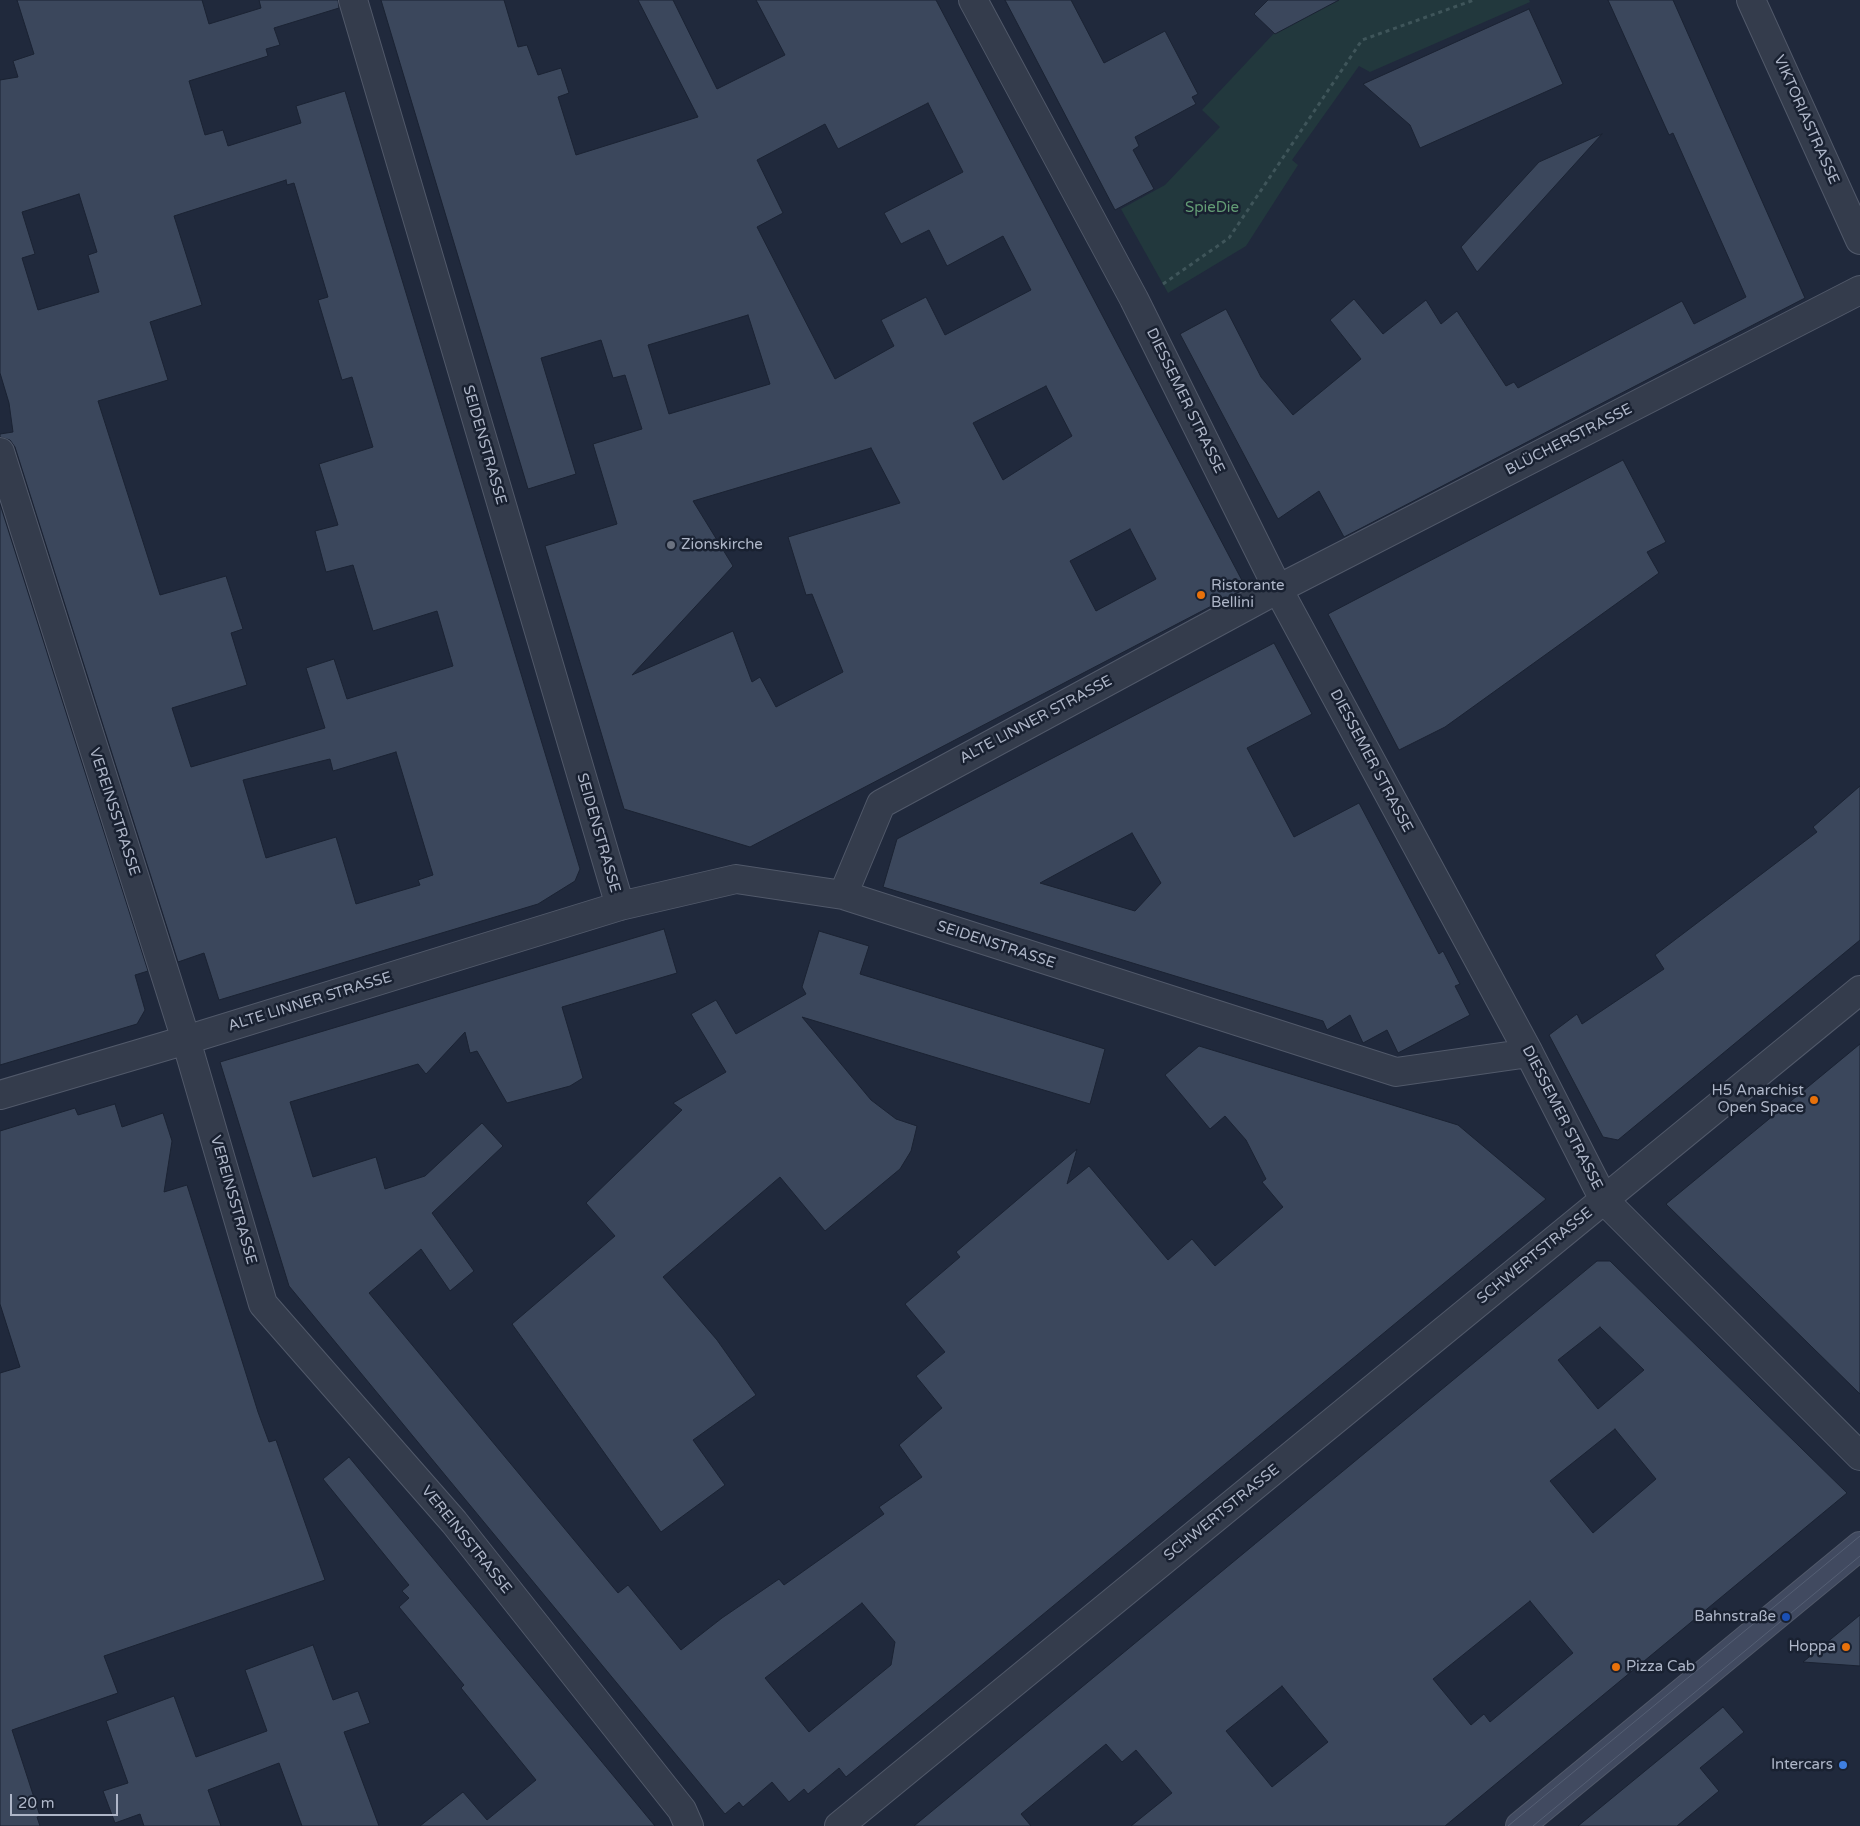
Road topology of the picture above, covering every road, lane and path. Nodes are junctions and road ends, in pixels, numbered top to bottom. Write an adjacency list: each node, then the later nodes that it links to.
1 (353, 0): 11 (street, SEIDENSTRASSE)
2 (973, 0): 7 (street, DIESSEMER STRASSE)
3 (1474, 0): 7 (path)
4 (1751, 0): 5 (street, VIKTORIASTRASSE)
5 (1860, 240)
6 (1860, 290): 9 (street, BLÜCHERSTRASSE)
7 (1134, 299): 9 (street, DIESSEMER STRASSE)
8 (0, 452): 13 (street, VEREINSSTRASSE)
9 (1278, 589): 10 (street, ALTE LINNER STRASSE); 14 (street, DIESSEMER STRASSE)
10 (843, 895): 11 (street, SEIDENSTRASSE); 14 (street, SEIDENSTRASSE)
11 (620, 906): 13 (street, ALTE LINNER STRASSE)
12 (1860, 990): 16 (street, SCHWERTSTRASSE)
13 (186, 1040): 15 (street, ALTE LINNER STRASSE); 19 (street, VEREINSSTRASSE)
14 (1529, 1053): 16 (street, DIESSEMER STRASSE)
15 (0, 1095)
16 (1604, 1200): 17 (street, DIESSEMER STRASSE); 20 (street, SCHWERTSTRASSE)
17 (1860, 1456)
18 (1860, 1546): 21 (main road)
19 (689, 1826)
20 (839, 1826)
21 (1520, 1826)

